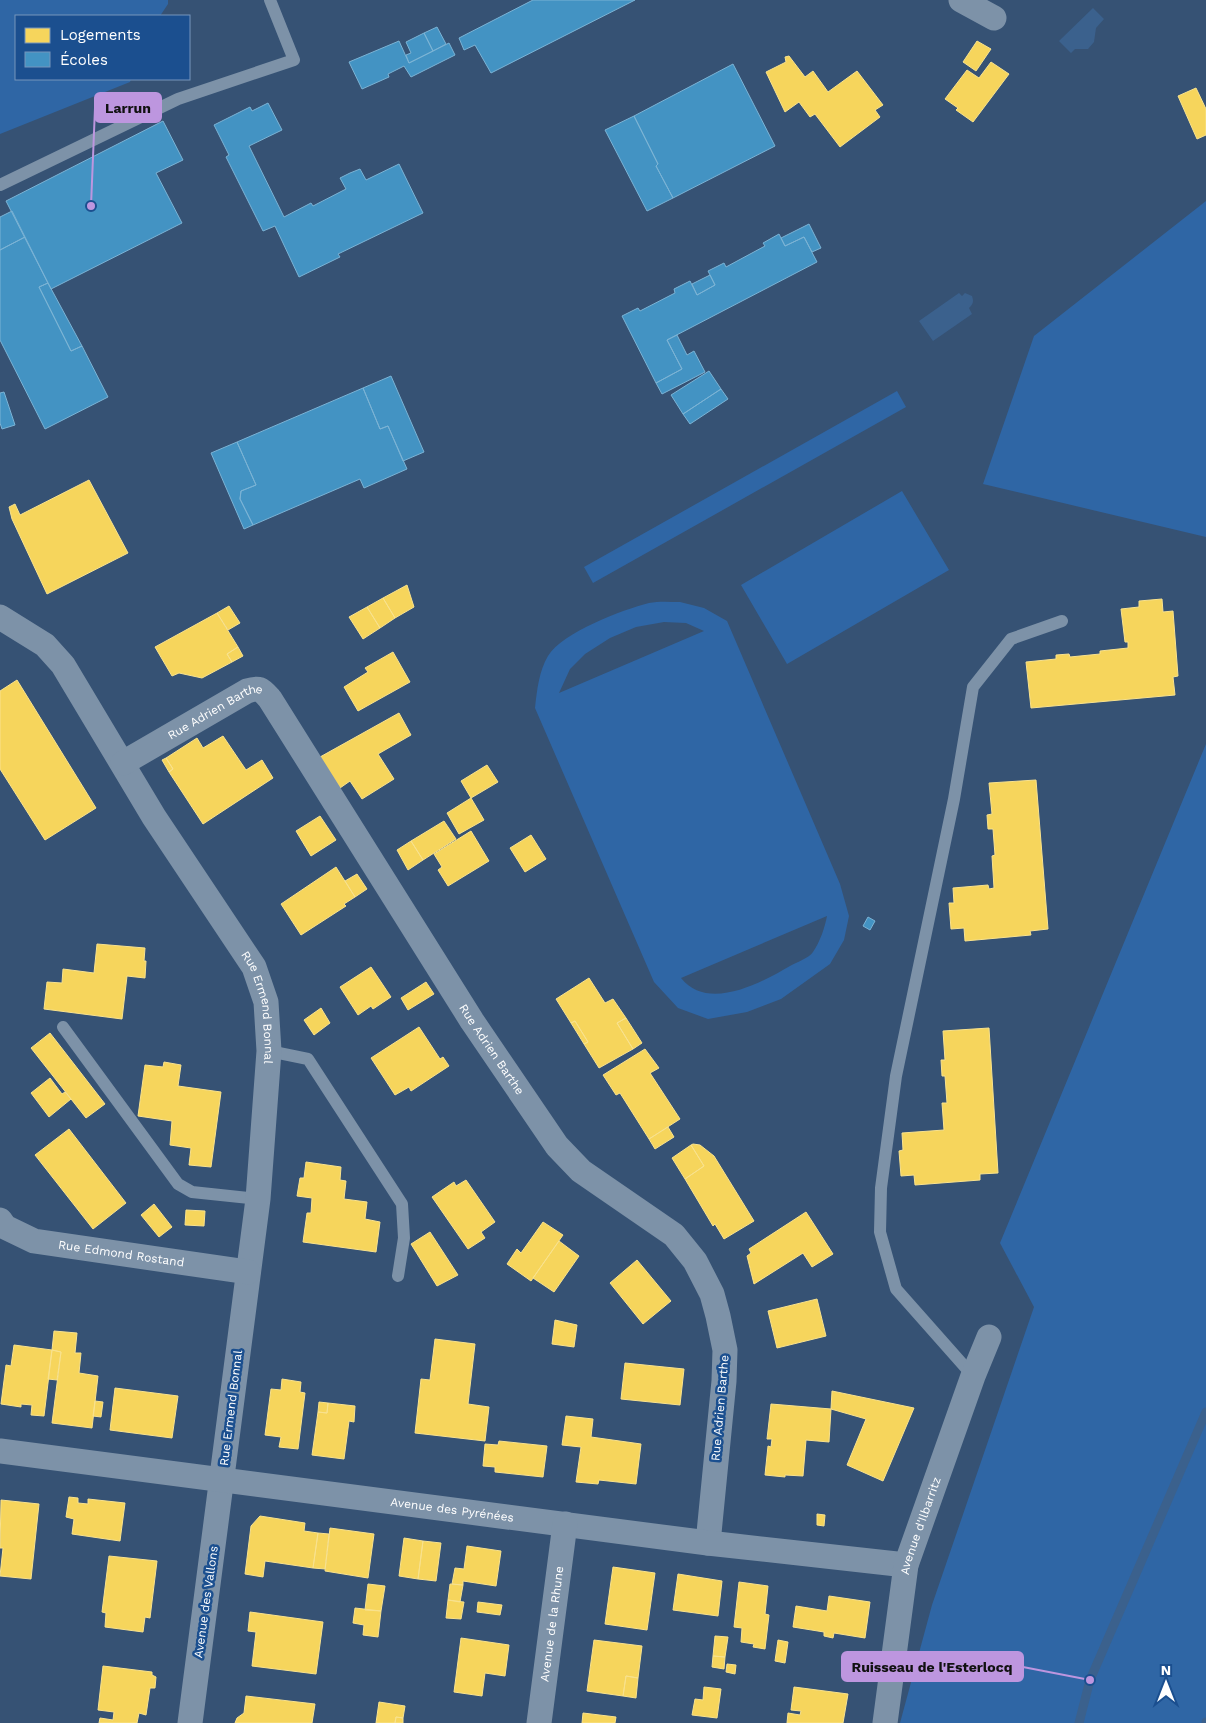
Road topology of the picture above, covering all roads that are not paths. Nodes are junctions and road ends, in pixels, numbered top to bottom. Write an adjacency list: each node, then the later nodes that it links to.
1 (270, 0): 4 (lane)
2 (961, 0): 3 (street)
3 (994, 18)
4 (0, 184)
5 (0, 617): 7 (street, Rue Ermend Bonnal)
6 (1062, 621): 15 (lane)
7 (123, 763): 9 (street, Rue Ermend Bonnal); 19 (street, Rue Adrien Barthe)
8 (64, 1027): 10 (lane)
9 (269, 1050): 10 (street, Rue Ermend Bonnal); 13 (lane)
10 (258, 1199): 12 (street, Rue Ermend Bonnal)
11 (0, 1220): 12 (street, Rue Edmond Rostand)
12 (248, 1272): 17 (street, Rue Ermend Bonnal)
13 (398, 1276)
14 (989, 1337): 15 (street, Avenue d'Ilbarritz)
15 (973, 1376): 20 (street, Avenue d'Ilbarritz)
16 (0, 1450): 17 (street, Avenue des Pyrénées)
17 (222, 1480): 18 (street, Avenue des Pyrénées); 21 (street, Avenue des Vallons)
18 (565, 1524): 19 (street, Avenue des Pyrénées); 22 (street, Avenue de la Rhune)
19 (708, 1543): 20 (street, Avenue des Pyrénées)
20 (906, 1565): 23 (street, Avenue d'Ilbarritz)
21 (190, 1723)
22 (539, 1723)
23 (885, 1723)

